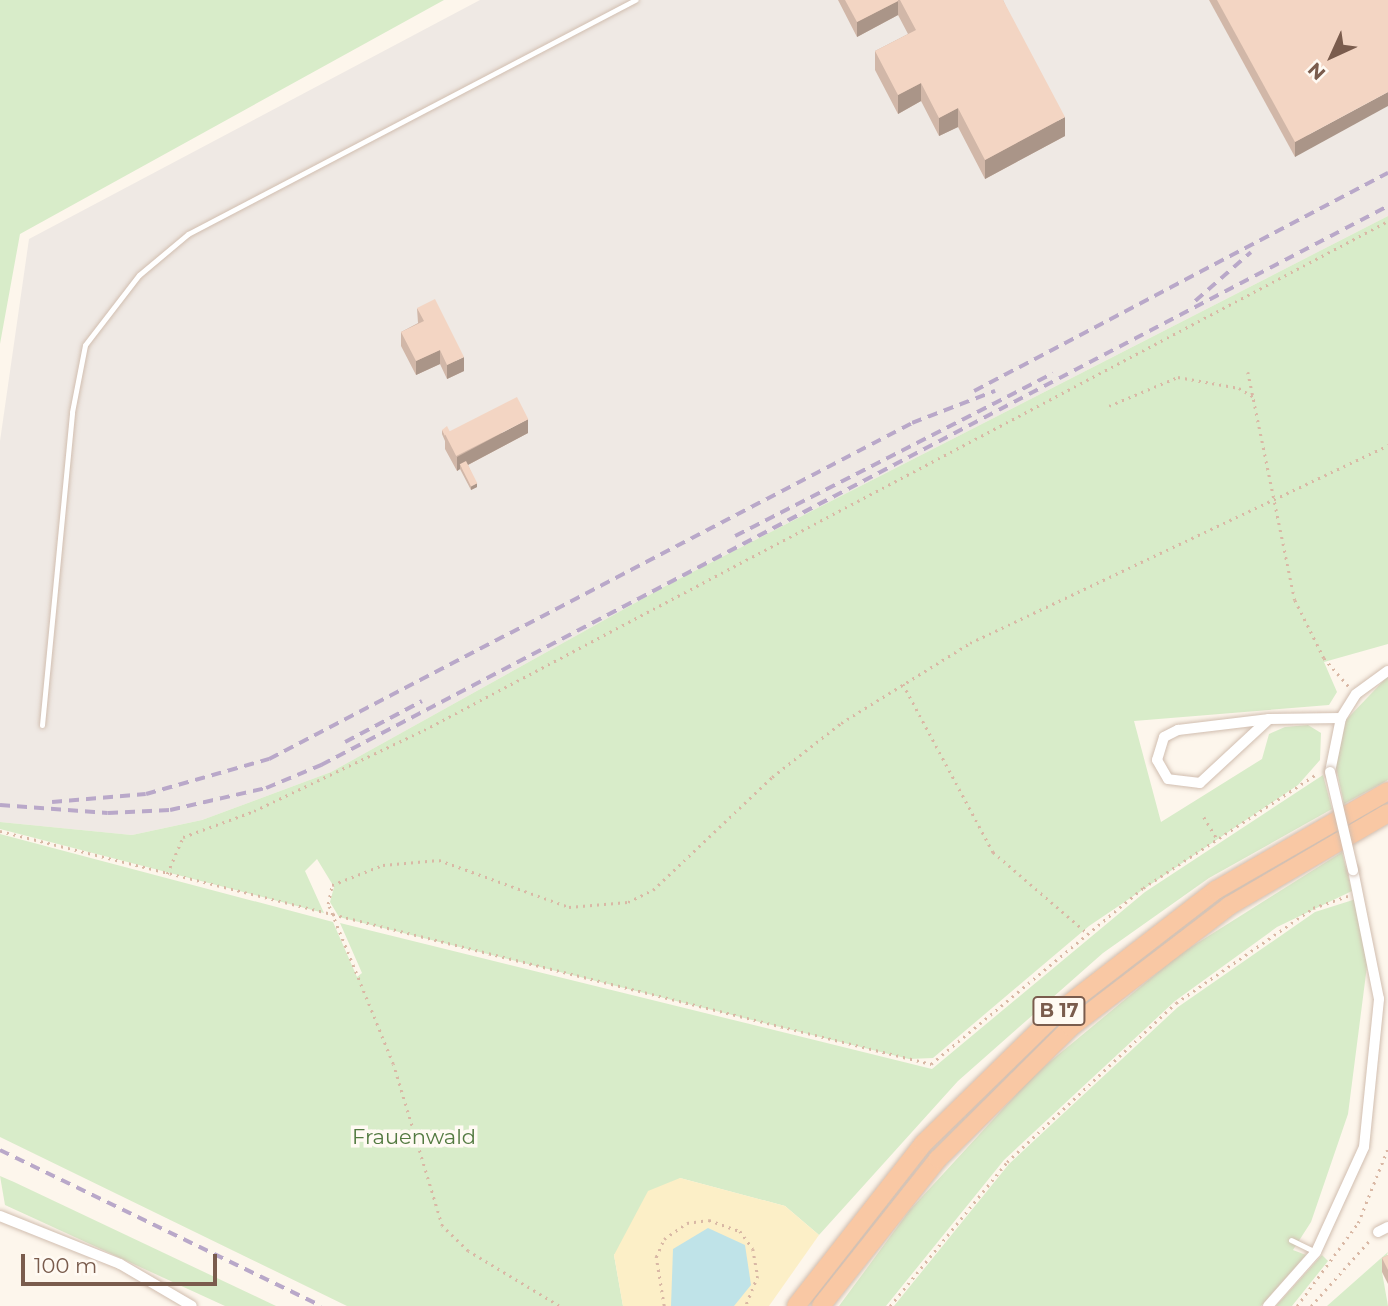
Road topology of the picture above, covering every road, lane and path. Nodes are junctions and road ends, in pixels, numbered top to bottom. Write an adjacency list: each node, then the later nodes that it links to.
1 (635, 0): 13 (lane)
2 (1388, 220): 20 (path)
3 (1248, 372): 4 (path)
4 (1254, 397): 5 (path); 7 (path)
5 (1109, 405)
6 (1388, 445): 7 (path)
7 (1276, 494): 9 (path); 10 (path)
8 (1388, 671): 10 (street)
9 (903, 684): 22 (path); 23 (path)
10 (1356, 694): 11 (street)
11 (1341, 718): 12 (street); 14 (street)
12 (1269, 719): 12 (street)
13 (42, 724)
14 (1330, 768): 19 (path); 21 (street, bridge)
15 (1388, 791): 34 (highway, B 17)
16 (1388, 813): 35 (highway, B 17)
17 (1204, 817): 19 (path)
18 (0, 831): 20 (path)
19 (1218, 840): 23 (path)
20 (167, 874): 22 (path)
21 (1358, 893): 24 (street); 36 (path)
22 (336, 919): 23 (path); 31 (path)
23 (1086, 932)
24 (1384, 998): 29 (street)
25 (1388, 1148): 38 (path)
26 (0, 1216): 30 (street)
27 (1383, 1229): 39 (path)
28 (1292, 1240): 29 (lane)
29 (1316, 1252): 37 (street)
30 (192, 1306)
31 (559, 1306)
32 (664, 1306): 33 (path)
33 (746, 1306)
34 (796, 1306)
35 (821, 1306)
36 (890, 1306)
37 (1268, 1306)
38 (1297, 1306)
39 (1311, 1306)

